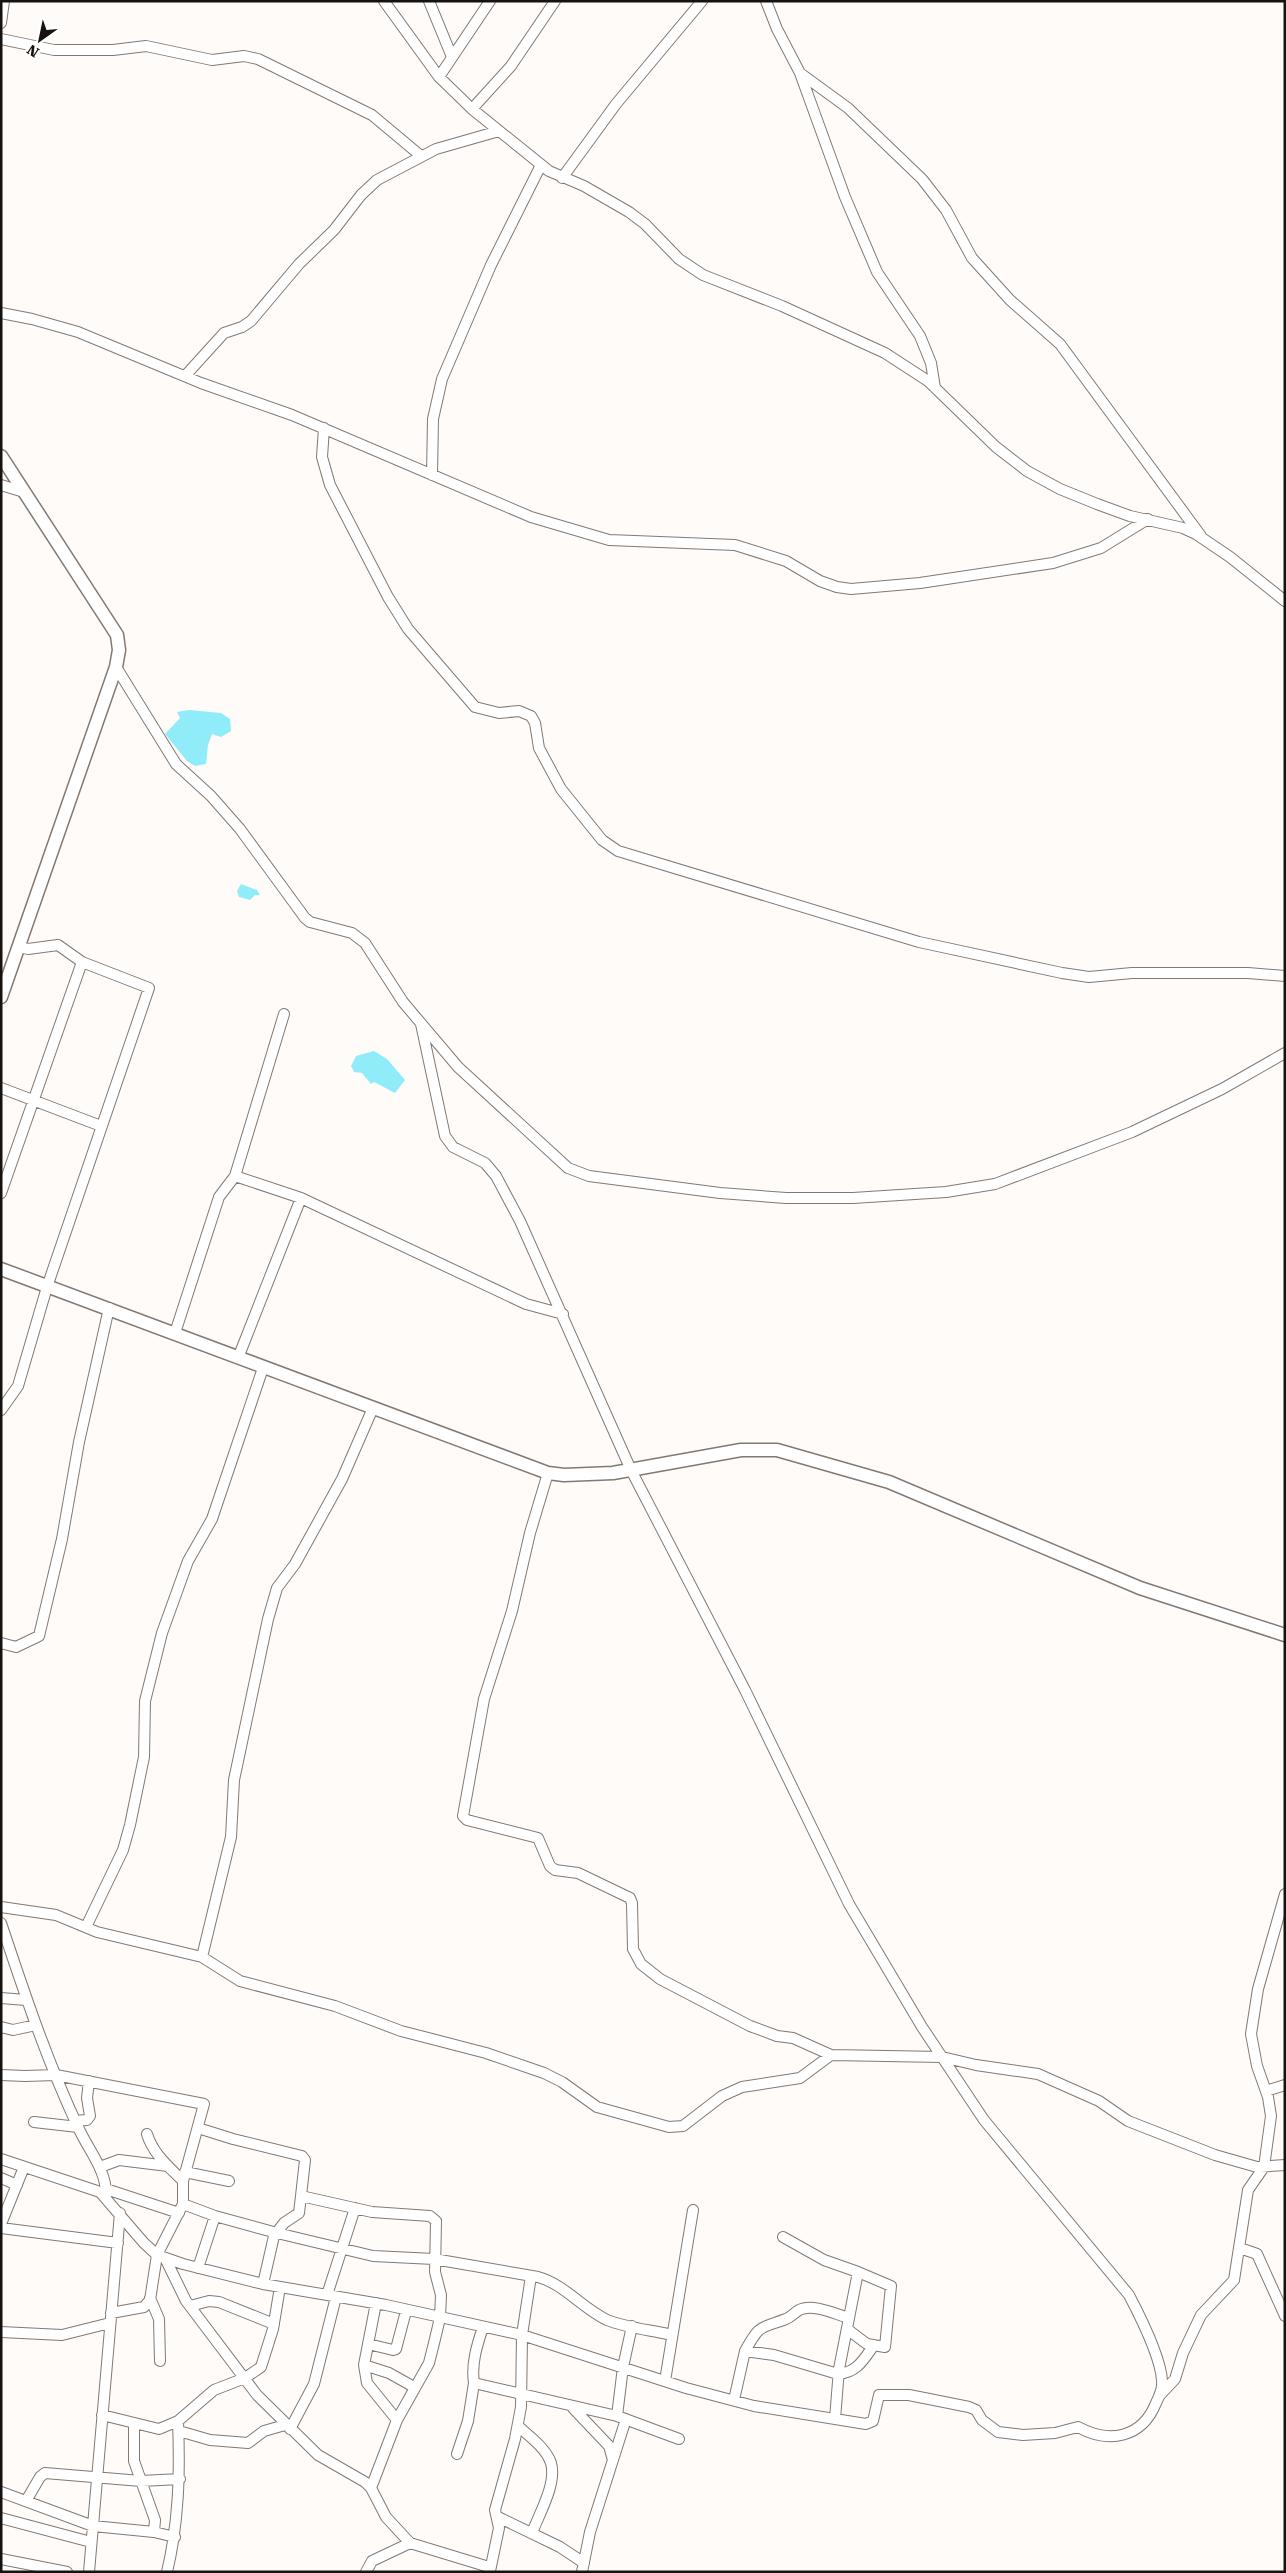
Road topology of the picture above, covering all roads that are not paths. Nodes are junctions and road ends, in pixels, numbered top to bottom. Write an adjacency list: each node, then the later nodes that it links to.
1 (4, 1): 8 (street)
2 (384, 1): 12 (street)
3 (429, 1): 10 (street)
4 (490, 1): 10 (street)
5 (555, 1): 13 (street)
6 (702, 1): 17 (street)
7 (766, 1): 11 (street)
8 (1, 23)
9 (1, 39): 15 (street)
10 (452, 57): 12 (street)
11 (800, 73): 20 (street); 27 (street)
12 (439, 77): 13 (street)
13 (472, 109): 14 (street)
14 (499, 131): 15 (street); 16 (street)
15 (422, 156): 19 (street)
16 (541, 165): 17 (street); 23 (street)
17 (562, 178): 20 (street)
18 (1, 314): 19 (street)
19 (185, 376): 21 (street)
20 (935, 388): 26 (street)
21 (324, 428): 23 (street); 32 (street)
22 (1, 456): 25 (street)
23 (432, 475): 26 (street)
24 (1, 485): 25 (street)
25 (24, 492): 29 (street)
26 (1148, 519): 27 (street)
27 (1203, 538): 28 (street)
28 (1285, 601)
29 (116, 667): 30 (street); 35 (street)
30 (19, 947): 31 (street); 33 (street)
31 (82, 962): 38 (street); 39 (street)
32 (1285, 976)
33 (1, 997)
34 (284, 1014): 40 (street)
35 (421, 1024): 36 (street); 46 (street)
36 (1285, 1053)
37 (1, 1088): 38 (street)
38 (34, 1101): 39 (street); 41 (street)
39 (101, 1126): 44 (street)
40 (235, 1176): 42 (street); 47 (street)
41 (1, 1194)
42 (301, 1198): 46 (street); 48 (street)
43 (1, 1270): 44 (street)
44 (47, 1287): 45 (street); 51 (street)
45 (109, 1308): 47 (street); 55 (street)
46 (563, 1314): 52 (street)
47 (175, 1333): 48 (street)
48 (238, 1358): 49 (street)
49 (263, 1368): 50 (street); 59 (street)
50 (373, 1408): 53 (street); 60 (street)
51 (1, 1410)
52 (631, 1470): 53 (street); 54 (street); 66 (street)
53 (548, 1473): 65 (street)
54 (1285, 1635)
55 (1, 1643)
56 (1285, 1894): 71 (street)
57 (1, 1907): 59 (street)
58 (1, 1923): 62 (street)
59 (86, 1927): 60 (street)
60 (202, 1957): 65 (street)
61 (1, 1998): 62 (street)
62 (26, 2000): 63 (street)
63 (36, 2025): 64 (street); 68 (street)
64 (1, 2027)
65 (831, 2055): 66 (street)
66 (942, 2057): 81 (street); 134 (street)
67 (1, 2075): 68 (street)
68 (56, 2075): 69 (street); 73 (street)
69 (89, 2081): 73 (street); 74 (street)
70 (1285, 2085): 71 (street)
71 (1266, 2092): 81 (street)
72 (34, 2122): 73 (street)
73 (76, 2124): 80 (street)
74 (198, 2128): 82 (street); 87 (street)
75 (147, 2134): 79 (street)
76 (1, 2159): 78 (street)
77 (1285, 2165): 81 (street)
78 (24, 2166): 85 (street); 86 (street)
79 (168, 2166): 80 (street); 82 (street)
80 (100, 2167): 86 (street)
81 (1264, 2167): 98 (street)
82 (184, 2176): 84 (street); 88 (street)
83 (1, 2178): 85 (street)
84 (228, 2181)
85 (17, 2185): 93 (street)
86 (106, 2192): 88 (street); 91 (street)
87 (301, 2196): 89 (street); 95 (street)
88 (181, 2208): 92 (street); 100 (street)
89 (356, 2208): 99 (street); 101 (street)
90 (693, 2210): 121 (street)
91 (120, 2213): 97 (street); 100 (street)
92 (215, 2216): 95 (street); 102 (street)
93 (1, 2224)
94 (1, 2228): 97 (street)
95 (276, 2233): 99 (street); 105 (street)
96 (783, 2237): 103 (street)
97 (118, 2243): 113 (street)
98 (1240, 2248): 112 (street); 134 (street)
99 (344, 2249): 101 (street); 107 (street)
100 (161, 2256): 102 (street); 108 (street); 110 (street)
101 (434, 2259): 104 (street); 114 (street)
102 (198, 2268): 105 (street)
103 (858, 2272): 115 (street); 124 (street)
104 (531, 2276): 117 (street); 122 (street)
105 (263, 2284): 106 (street)
106 (280, 2287): 107 (street); 116 (street)
107 (331, 2296): 109 (street); 145 (street)
108 (150, 2298): 113 (street); 126 (street)
109 (376, 2304): 111 (street); 123 (street)
110 (190, 2306): 116 (street); 130 (street)
111 (406, 2311): 114 (street); 123 (street)
112 (1285, 2316)
113 (111, 2318): 120 (street); 138 (street)
114 (440, 2318): 118 (street); 133 (street)
115 (849, 2318): 119 (street); 125 (street)
116 (274, 2324): 130 (street)
117 (632, 2326): 121 (street); 128 (street)
118 (483, 2327): 122 (street); 132 (street)
119 (847, 2329): 124 (street); 129 (street)
120 (1, 2332)
121 (672, 2335): 131 (street)
122 (522, 2336): 128 (street); 135 (street)
123 (368, 2344): 127 (street)
124 (874, 2345): 129 (street)
125 (746, 2351): 129 (street); 136 (street)
126 (160, 2361)
127 (364, 2365): 133 (street); 141 (street)
128 (623, 2367): 131 (street); 139 (street)
129 (838, 2374): 140 (street)
130 (245, 2378): 143 (street); 145 (street)
131 (665, 2381): 136 (street)
132 (474, 2384): 135 (street); 147 (street)
133 (414, 2387): 141 (street)
134 (1160, 2395): 140 (street)
135 (521, 2396): 137 (street); 144 (street)
136 (734, 2400): 140 (street)
137 (573, 2407): 139 (street); 148 (street)
138 (102, 2415): 142 (street); 149 (street)
139 (621, 2418): 146 (street); 148 (street)
140 (835, 2419)
141 (397, 2420): 152 (street)
142 (134, 2424): 143 (street); 151 (street)
143 (178, 2426): 145 (street); 150 (street)
144 (518, 2426): 155 (street); 159 (street)
145 (288, 2427): 152 (street)
146 (679, 2438)
147 (457, 2454)
148 (613, 2460): 165 (street)
149 (98, 2476): 151 (street); 154 (street); 157 (street)
150 (180, 2479): 151 (street); 160 (street)
151 (141, 2481): 158 (street)
152 (371, 2488): 162 (street)
153 (1, 2492): 154 (street)
154 (26, 2501): 157 (street)
155 (498, 2517): 159 (street); 166 (street)
156 (1, 2518): 161 (street)
157 (93, 2526): 158 (street); 161 (street)
158 (154, 2532): 160 (street)
159 (532, 2534): 165 (street)
160 (175, 2537): 169 (street)
161 (91, 2542): 168 (street)
162 (410, 2543): 166 (street); 170 (street)
163 (1, 2559): 164 (street)
164 (24, 2567): 167 (street)
165 (583, 2567)
166 (489, 2569)
167 (67, 2572)
168 (89, 2572)
169 (167, 2572)
170 (366, 2572)

